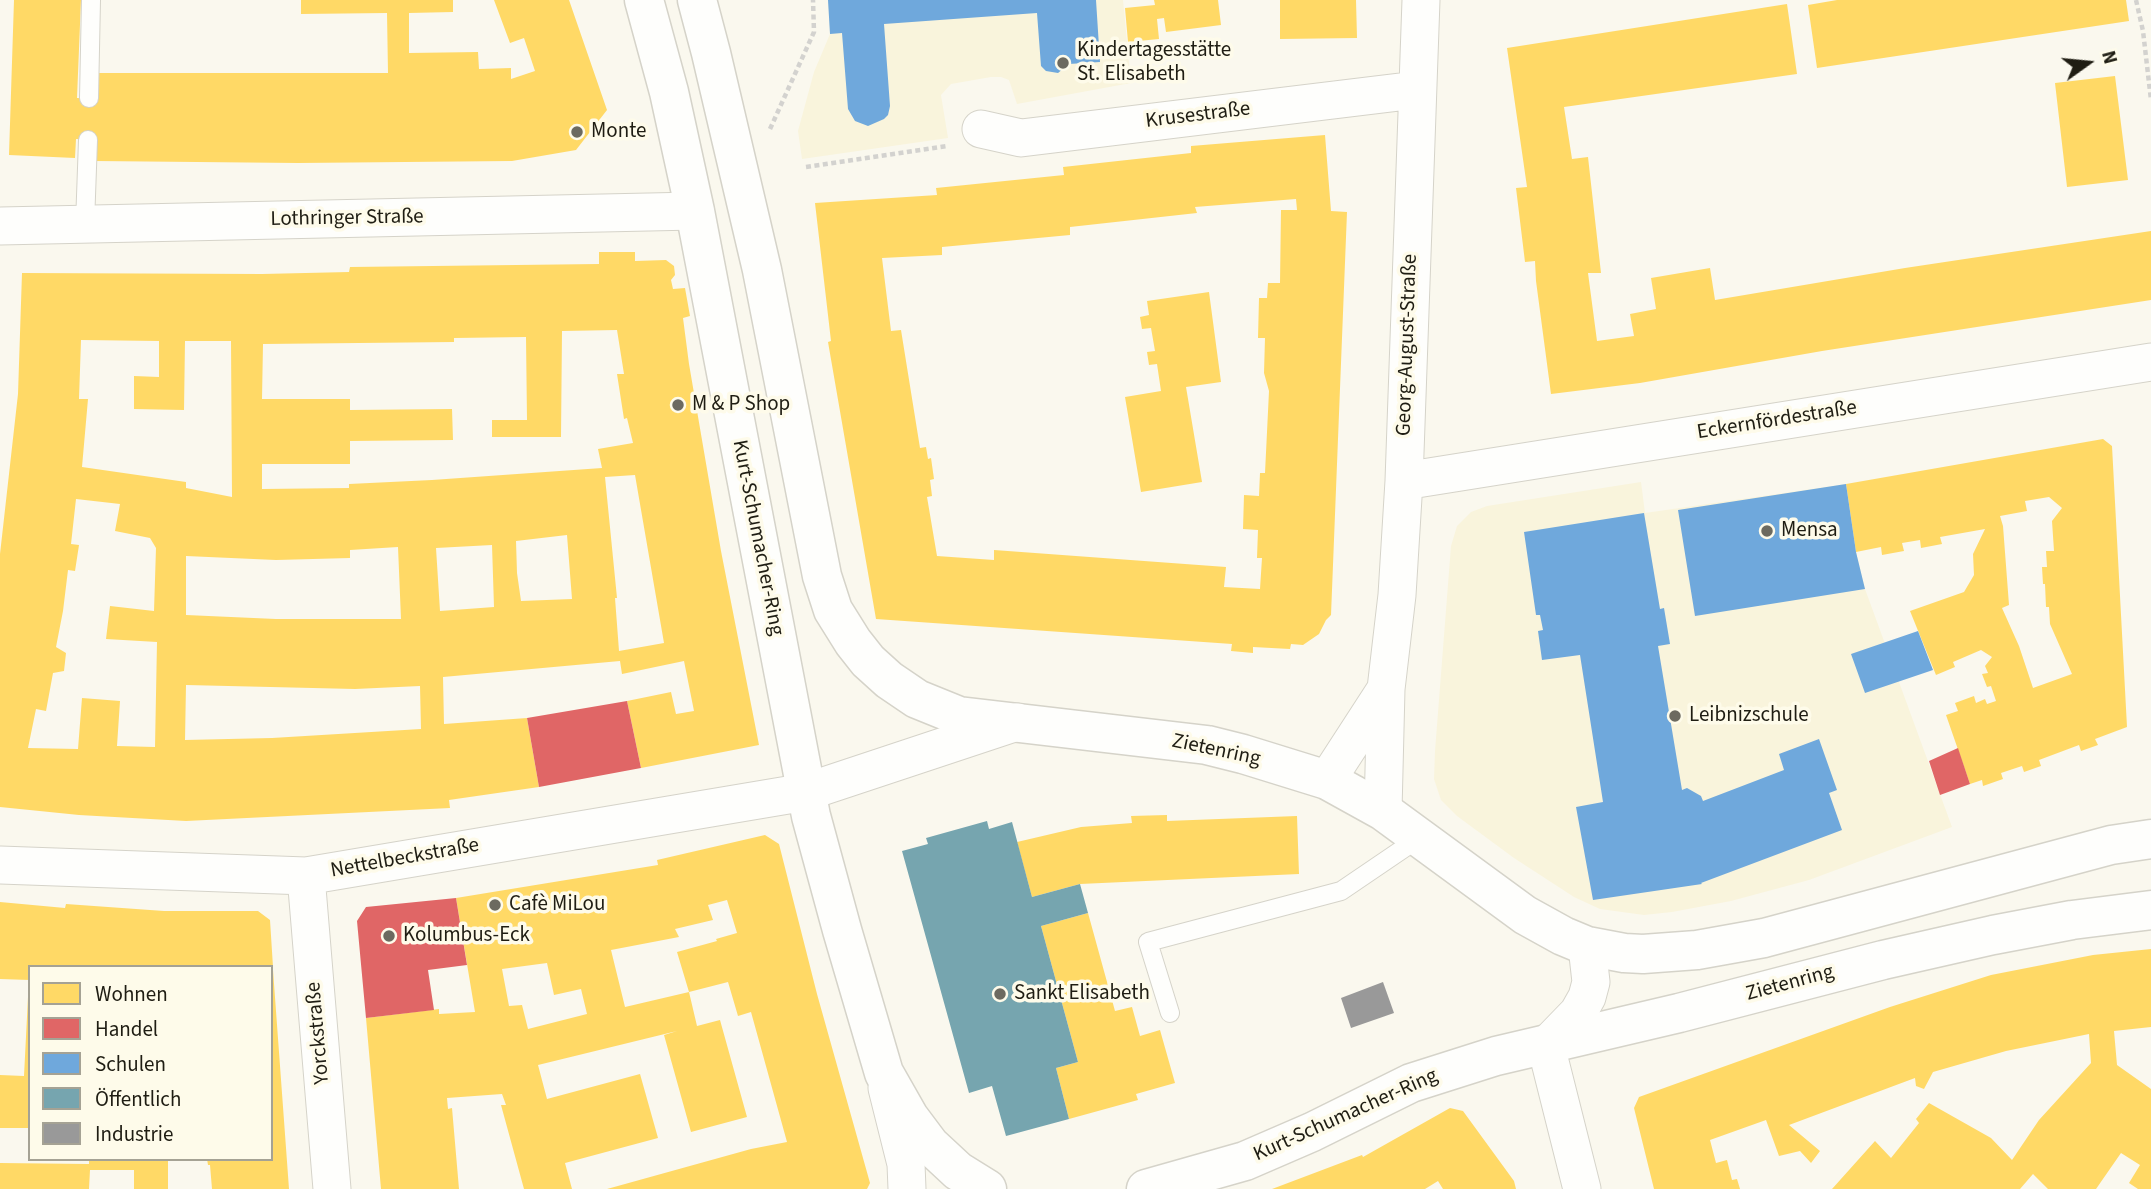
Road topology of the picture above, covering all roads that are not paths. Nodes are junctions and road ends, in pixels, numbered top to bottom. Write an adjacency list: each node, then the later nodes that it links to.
1 (91, 0): 6 (lane)
2 (644, 0): 9 (main road, Kurt-Schumacher-Ring)
3 (697, 0): 15 (main road)
4 (1421, 0): 5 (street, Georg-August-Straße)
5 (1416, 90): 7 (street, Krusestraße); 13 (street, Georg-August-Straße)
6 (89, 98)
7 (981, 129)
8 (88, 140): 10 (lane)
9 (695, 211): 10 (street, Lothringer Straße); 17 (main road, Kurt-Schumacher-Ring)
10 (85, 224): 11 (street, Lothringer Straße)
11 (0, 226)
12 (2151, 362): 13 (street, Eckernfördestraße)
13 (1404, 481): 14 (street, Georg-August-Straße)
14 (1386, 689): 16 (street, Georg-August-Straße); 18 (street, Georg-August-Straße)
15 (1017, 722): 16 (main road, Zietenring); 17 (street, Zietenring)
16 (1327, 780): 18 (main road, Zietenring)
17 (806, 792): 22 (street, Nettelbeckstraße); 27 (main road, Kurt-Schumacher-Ring)
18 (1383, 811): 19 (main road, Zietenring)
19 (1419, 838): 24 (main road, Zietenring); 25 (lane)
20 (2151, 839): 24 (main road, Zietenring)
21 (0, 865): 22 (street, Nettelbeckstraße)
22 (306, 876): 28 (street, Yorckstraße)
23 (2151, 910): 26 (main road, Zietenring)
24 (1587, 946): 26 (street)
25 (1170, 1013)
26 (1546, 1046): 31 (main road, Kurt-Schumacher-Ring); 32 (street)
27 (884, 1073): 29 (street, Kurt-Schumacher-Ring); 30 (main road, Kurt-Schumacher-Ring)
28 (332, 1189)
29 (907, 1189)
30 (988, 1189)
31 (1146, 1189)
32 (1582, 1189)

